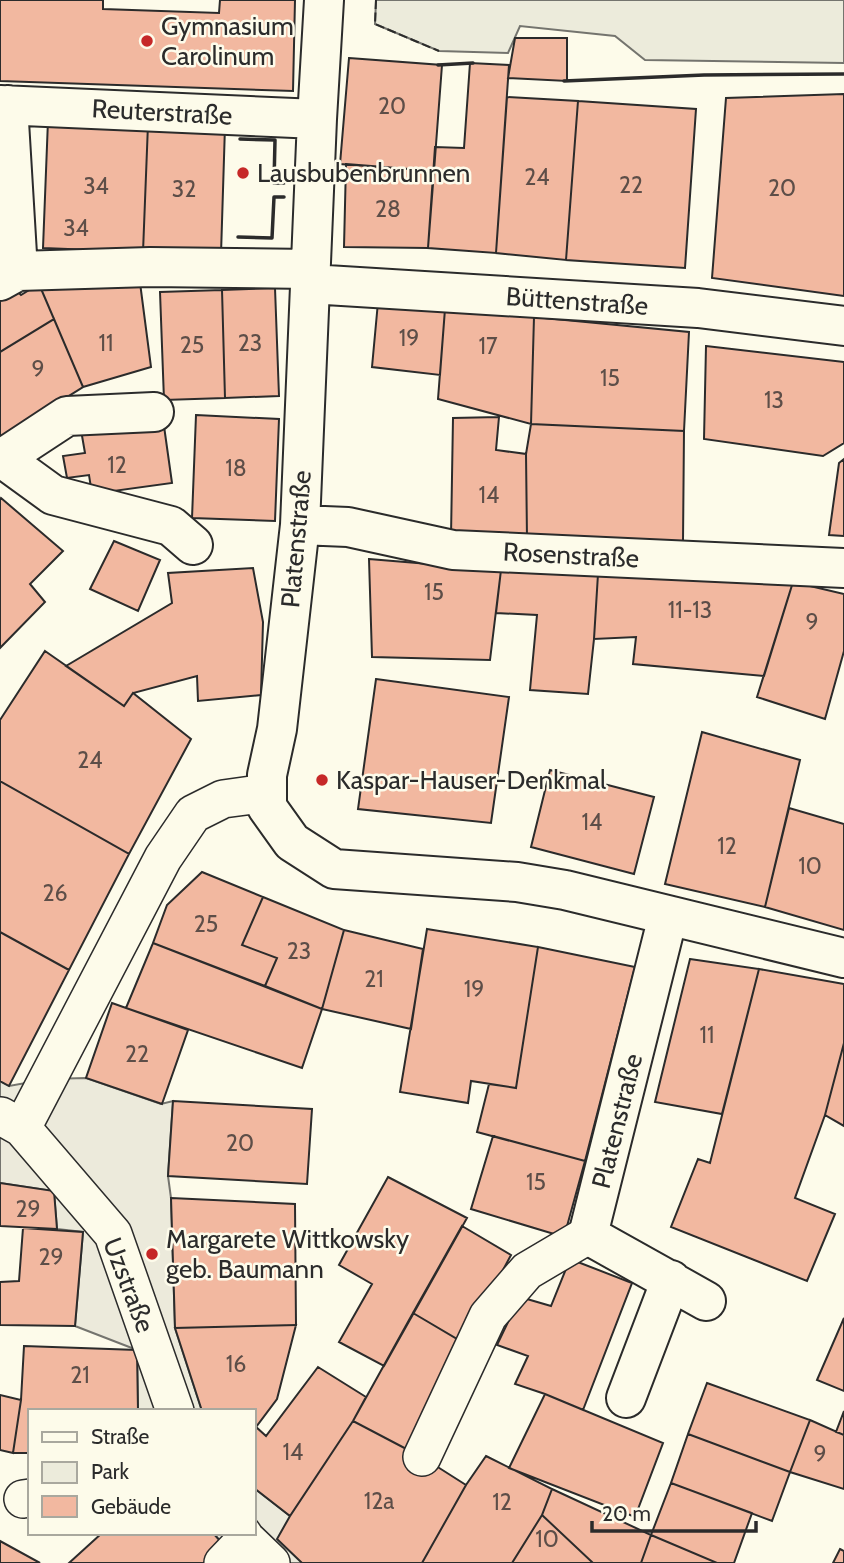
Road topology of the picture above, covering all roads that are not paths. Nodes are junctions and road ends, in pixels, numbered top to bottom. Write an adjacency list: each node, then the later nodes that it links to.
1 (324, 0): 3 (street)
2 (4, 105): 3 (street, Reuterstraße); 4 (street, Reuterstraße)
3 (317, 119): 5 (street)
4 (9, 276): 5 (street, Büttenstraße)
5 (310, 276): 6 (street, Büttenstraße); 9 (street, Platenstraße)
6 (844, 326)
7 (154, 412): 8 (street)
8 (1, 459): 10 (street)
9 (300, 524): 11 (street, Rosenstraße); 12 (street, Platenstraße)
10 (193, 545)
11 (844, 568)
12 (267, 793): 13 (street, Platenstraße); 15 (street)
13 (668, 916): 14 (street, Platenstraße); 16 (street, Platenstraße)
14 (844, 958)
15 (11, 1122): 20 (street, Uzstraße)
16 (588, 1235): 17 (street); 21 (street)
17 (671, 1280): 18 (street); 19 (street)
18 (706, 1301)
19 (626, 1398)
20 (174, 1409)
21 (422, 1457)

